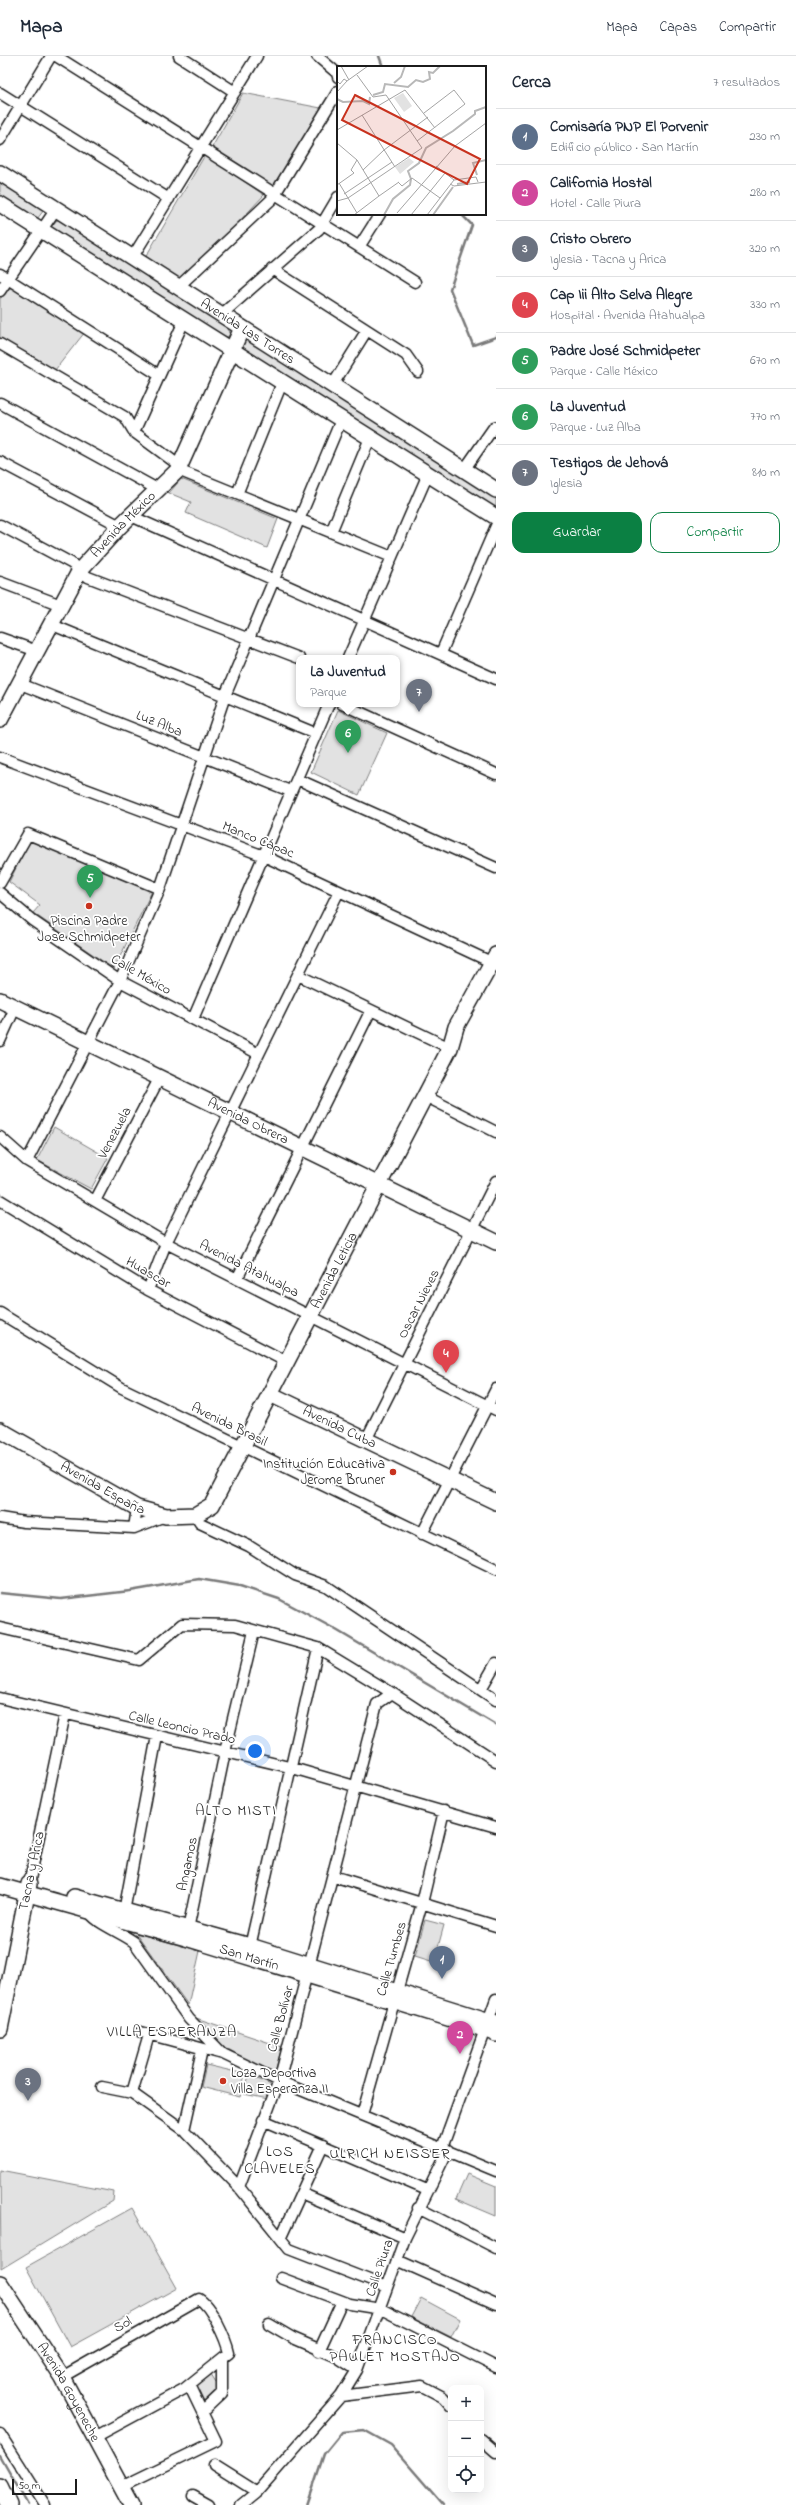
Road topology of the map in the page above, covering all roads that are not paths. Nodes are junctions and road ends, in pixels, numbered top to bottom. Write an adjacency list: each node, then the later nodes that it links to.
1 (51, 56): 10 (street)
2 (56, 56): 12 (street)
3 (257, 56): 7 (street)
4 (317, 56): 6 (street)
5 (186, 58): 7 (street)
6 (337, 73)
7 (235, 92): 12 (street)
8 (0, 93): 10 (street)
9 (337, 93): 14 (street)
10 (21, 106): 11 (street); 15 (street)
11 (0, 140)
12 (201, 147): 14 (street); 15 (street)
13 (0, 173): 18 (street, Avenida Las Torres)
14 (275, 194): 20 (street); 27 (street)
15 (169, 199): 23 (street)
16 (337, 199): 20 (street)
17 (0, 204): 21 (street, Avenida Las Torres)
18 (56, 209): 21 (street); 23 (street, Avenida Las Torres)
19 (379, 215): 22 (street)
20 (322, 223): 22 (street); 24 (street)
21 (41, 231): 25 (street); 30 (street, Avenida Las Torres)
22 (360, 247): 26 (street)
23 (132, 258): 27 (street, Avenida Las Torres)
24 (272, 268): 29 (street); 32 (street)
25 (4, 276): 28 (street); 36 (street)
26 (415, 282)
27 (178, 287): 29 (street, Avenida Las Torres)
28 (0, 291)
29 (221, 315): 31 (street, Avenida Las Torres)
30 (184, 321): 34 (street, Avenida Las Torres); 36 (street)
31 (242, 328): 34 (street, Avenida México); 38 (street, Avenida Las Torres)
32 (367, 330): 35 (street); 38 (street)
33 (0, 344): 42 (street)
34 (232, 351): 37 (street, Avenida Las Torres); 45 (street, Avenida México)
35 (418, 372)
36 (159, 375): 42 (street)
37 (282, 383): 40 (street, Avenida Las Torres); 50 (street)
38 (332, 386): 46 (street, Avenida Las Torres)
39 (0, 403): 48 (street)
40 (341, 420): 43 (street, Avenida Las Torres); 52 (street)
41 (496, 428): 46 (street)
42 (134, 432): 45 (street)
43 (370, 438): 47 (street, Avenida Las Torres); 56 (street)
44 (0, 462): 53 (street)
45 (179, 468): 48 (street, Avenida México); 50 (street)
46 (464, 470): 49 (street, Avenida Las Torres)
47 (428, 474): 51 (street, Avenida Las Torres); 57 (street)
48 (157, 489): 53 (street, Avenida México)
49 (496, 490)
50 (237, 494): 52 (street)
51 (496, 516)
52 (300, 520): 56 (street); 59 (street)
53 (125, 521): 58 (street, Avenida México); 59 (street)
54 (0, 525): 58 (street)
55 (496, 526): 67 (street)
56 (331, 532): 57 (street)
57 (392, 557): 62 (street)
58 (80, 570): 61 (street, Avenida México); 65 (street)
59 (274, 580): 62 (street); 65 (street)
60 (0, 582): 61 (street)
61 (61, 605): 63 (street, Avenida México)
62 (365, 619): 67 (street); 68 (street)
63 (50, 624): 66 (street, Avenida México); 72 (street)
64 (0, 638): 66 (street)
65 (250, 638): 69 (street); 72 (street)
66 (37, 651): 71 (street, Avenida México)
67 (441, 653): 70 (street)
68 (349, 655)
69 (296, 657)
70 (496, 679)
71 (18, 683): 73 (street, Avenida México); 79 (street, Luz Alba)
72 (225, 696): 77 (street); 79 (street)
73 (5, 698): 76 (street, Avenida México)
74 (328, 707): 77 (street)
75 (349, 707): 80 (street)
76 (0, 720)
77 (315, 734): 81 (street)
78 (0, 757): 83 (street, Manco Cápac)
79 (204, 757): 82 (street, Luz Alba); 83 (street)
80 (496, 774)
81 (296, 778): 82 (street); 85 (street)
82 (290, 791): 84 (street)
83 (182, 825): 84 (street, Manco Cápac); 87 (street)
84 (264, 856): 88 (street, Manco Cápac); 96 (street)
85 (496, 868)
86 (0, 883): 87 (street)
87 (160, 888): 92 (street)
88 (339, 891): 90 (street, Manco Cápac); 91 (street)
89 (0, 893): 92 (street, Calle México)
90 (495, 964): 99 (street, Avenida Leticia)
91 (298, 975): 95 (street); 100 (street)
92 (120, 981): 96 (street, Calle México); 98 (street)
93 (0, 1000): 94 (street, Avenida Obrera)
94 (16, 1008): 97 (street); 98 (street, Avenida Obrera)
95 (371, 1010): 99 (street); 106 (street)
96 (193, 1019): 100 (street, Calle México)
97 (0, 1041)
98 (88, 1042): 101 (street, Avenida Obrera); 107 (street)
99 (452, 1042): 102 (street, Avenida Leticia)
100 (259, 1054): 103 (street)
101 (160, 1077): 103 (street, Avenida Obrera); 111 (street, Venezuela)
102 (425, 1096): 104 (street); 109 (street, Avenida Leticia)
103 (230, 1111): 106 (street, Avenida Obrera); 114 (street)
104 (496, 1132)
105 (0, 1137): 107 (street, Avenida Atahualpa)
106 (302, 1146): 109 (street, Avenida Obrera); 115 (street)
107 (28, 1161): 111 (street, Avenida Atahualpa)
108 (496, 1181): 112 (street, Oscar Nieves)
109 (379, 1184): 112 (street, Avenida Obrera); 118 (street, Avenida Leticia)
110 (0, 1200): 116 (street, Huascar)
111 (95, 1201): 114 (street, Avenida Atahualpa)
112 (472, 1230): 113 (street, Avenida Obrera); 120 (street, Oscar Nieves)
113 (496, 1242)
114 (166, 1243): 115 (street, Avenida Atahualpa); 116 (street)
115 (237, 1279): 118 (street, Avenida Atahualpa)
116 (148, 1290): 119 (street, Huascar)
117 (0, 1313): 126 (street, Avenida Brasil)
118 (310, 1316): 119 (street, Avenida Leticia); 120 (street, Avenida Atahualpa)
119 (287, 1362): 122 (street, Avenida Leticia)
120 (404, 1364): 123 (street, Avenida Atahualpa); 125 (street, Oscar Nieves)
121 (496, 1389): 123 (street)
122 (270, 1394): 125 (street, Avenida Cuba); 126 (street, Avenida Leticia)
123 (492, 1408): 127 (street)
124 (0, 1430): 130 (street, Avenida España)
125 (366, 1440): 127 (street, Avenida Cuba)
126 (242, 1448): 129 (street, Avenida Leticia); 135 (street, Avenida Brasil)
127 (450, 1480): 128 (street, Avenida Cuba); 135 (street)
128 (496, 1502)
129 (212, 1505): 131 (street, Avenida España)
130 (137, 1508): 132 (street, Avenida España); 134 (street)
131 (195, 1515): 132 (street, Avenida España); 141 (street)
132 (166, 1516): 134 (street)
133 (0, 1518): 134 (street)
134 (134, 1528)
135 (422, 1534): 136 (street, Avenida Brasil)
136 (496, 1569)
137 (0, 1628): 138 (street)
138 (254, 1631): 139 (street); 147 (street, Angamos)
139 (318, 1648): 142 (street); 149 (street)
140 (496, 1663): 141 (street)
141 (481, 1689): 144 (street)
142 (392, 1693): 148 (street); 150 (street, Calle Bolívar)
143 (0, 1698): 145 (street, Calle Leoncio Prado)
144 (496, 1700)
145 (65, 1714): 146 (street, Calle Leoncio Prado); 156 (street, Tacna y Arica)
146 (157, 1736): 147 (street, Calle Leoncio Prado); 159 (street)
147 (225, 1752): 149 (street, Calle Leoncio Prado); 161 (street, Angamos)
148 (496, 1761)
149 (289, 1767): 150 (street, Calle Leoncio Prado); 162 (street)
150 (356, 1785): 151 (street, Calle Leoncio Prado); 154 (street, Calle Bolívar)
151 (444, 1810): 152 (street, Calle Leoncio Prado); 157 (street, Calle Tumbes)
152 (496, 1827)
153 (0, 1876): 156 (street, San Martín)
154 (333, 1876): 157 (street); 163 (street, Calle Bolívar)
155 (0, 1886): 156 (street, San Martín)
156 (28, 1889): 158 (street, San Martín); 167 (street, Tacna y Arica)
157 (422, 1903): 160 (street); 164 (street, Calle Tumbes)
158 (91, 1907): 159 (street, San Martín); 169 (street)
159 (123, 1916): 161 (street, San Martín)
160 (496, 1926)
161 (187, 1933): 162 (street, San Martín)
162 (249, 1952): 163 (street, San Martín)
163 (308, 1970): 164 (street, San Martín); 170 (street, Calle Bolívar)
164 (396, 1996): 166 (street, San Martín); 173 (street, Calle Tumbes)
165 (496, 1999): 166 (street, Calle Piura)
166 (491, 2026): 177 (street, Calle Piura)
167 (0, 2028)
168 (202, 2050): 169 (street); 172 (street); 175 (street)
169 (223, 2054): 170 (street)
170 (279, 2080): 173 (street); 174 (street, Calle Bolívar)
171 (102, 2087): 172 (street)
172 (132, 2093): 175 (street)
173 (362, 2115): 177 (street)
174 (263, 2120): 176 (street); 179 (street, Calle Bolívar)
175 (184, 2130): 179 (street)
176 (323, 2145): 180 (street); 181 (street)
177 (445, 2149): 178 (street); 180 (street, Calle Piura)
178 (496, 2171)
179 (239, 2187): 183 (street)
180 (427, 2190): 182 (street, Calle Piura)
181 (301, 2193): 183 (street); 184 (street)
182 (418, 2208): 184 (street, Calle Piura); 185 (street)
183 (281, 2237): 189 (street)
184 (405, 2238): 186 (street, Calle Piura)
185 (496, 2248)
186 (397, 2260): 189 (street, Calle Piura); 191 (street)
187 (281, 2278): 190 (street)
188 (0, 2282): 198 (street, Avenida Goyeneche)
189 (387, 2287): 192 (street, Calle Piura)
190 (342, 2301): 192 (street); 194 (street)
191 (496, 2304)
192 (381, 2309): 196 (street); 197 (street, Calle Piura)
193 (269, 2324): 194 (street)
194 (319, 2351): 197 (street)
195 (222, 2358): 198 (street, Sol); 199 (street); 202 (street)
196 (496, 2367)
197 (357, 2370): 200 (street, Calle Piura)
198 (62, 2377): 204 (street, Avenida Goyeneche)
199 (189, 2385): 202 (street); 204 (street)
200 (341, 2396): 201 (street); 210 (street, Calle Piura)
201 (448, 2403)
202 (202, 2412): 209 (street)
203 (0, 2434): 213 (street)
204 (95, 2437): 209 (street, Avenida Goyeneche)
205 (484, 2442): 206 (street)
206 (496, 2452)
207 (214, 2465): 210 (street)
208 (0, 2486): 212 (street)
209 (121, 2487): 214 (street, Avenida Goyeneche)
210 (257, 2492): 216 (street, Calle Piura)
211 (193, 2496): 215 (street)
212 (9, 2505)
213 (45, 2505)
214 (131, 2505)
215 (208, 2505)
216 (241, 2505)

